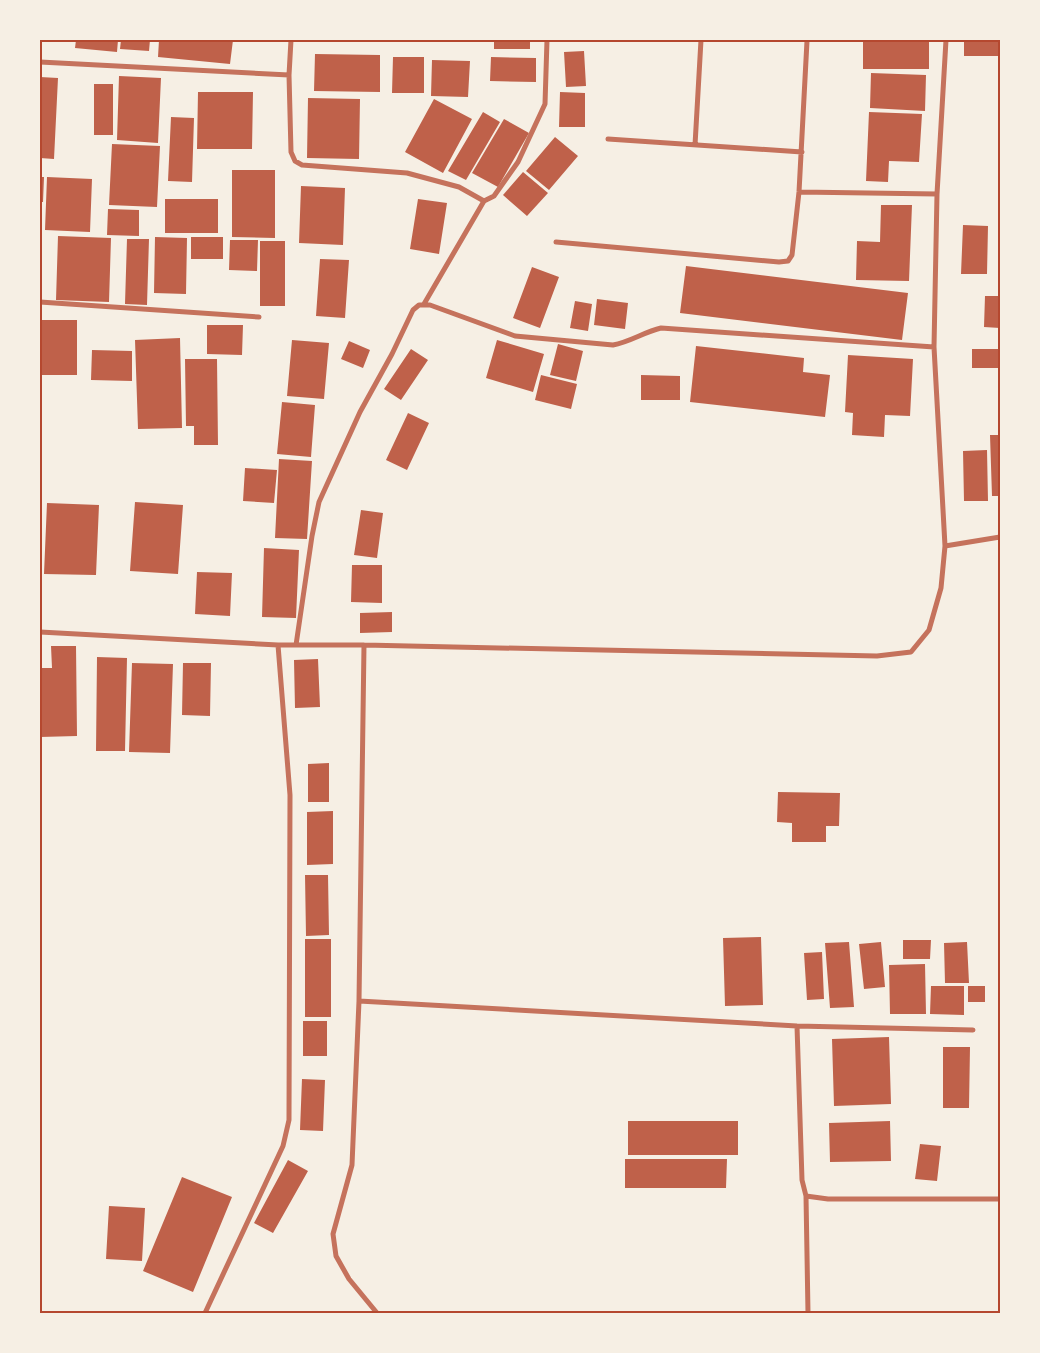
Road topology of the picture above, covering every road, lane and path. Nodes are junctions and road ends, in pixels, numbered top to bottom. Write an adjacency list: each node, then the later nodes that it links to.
1 (291, 40): 7 (street)
2 (547, 40): 13 (street)
3 (701, 40): 9 (street)
4 (946, 40): 12 (street)
5 (808, 41): 10 (street)
6 (40, 62): 7 (street)
7 (289, 75): 13 (street)
8 (608, 139): 9 (street)
9 (695, 145): 10 (street)
10 (802, 152): 11 (street)
11 (799, 192): 12 (street); 14 (street)
12 (937, 194): 18 (street)
13 (484, 201): 16 (street)
14 (556, 242)
15 (40, 302): 17 (street)
16 (424, 304): 18 (street); 23 (street)
17 (260, 317)
18 (934, 347): 20 (street)
19 (1000, 537): 20 (street)
20 (945, 546): 24 (street)
21 (40, 632): 22 (street)
22 (278, 645): 23 (street); 30 (street)
23 (296, 645): 24 (street)
24 (364, 645): 25 (street)
25 (359, 1001): 26 (street); 31 (street)
26 (798, 1026): 27 (street); 28 (street)
27 (973, 1030)
28 (806, 1196): 29 (street); 32 (street)
29 (1000, 1199)
30 (204, 1313)
31 (377, 1313)
32 (808, 1313)

